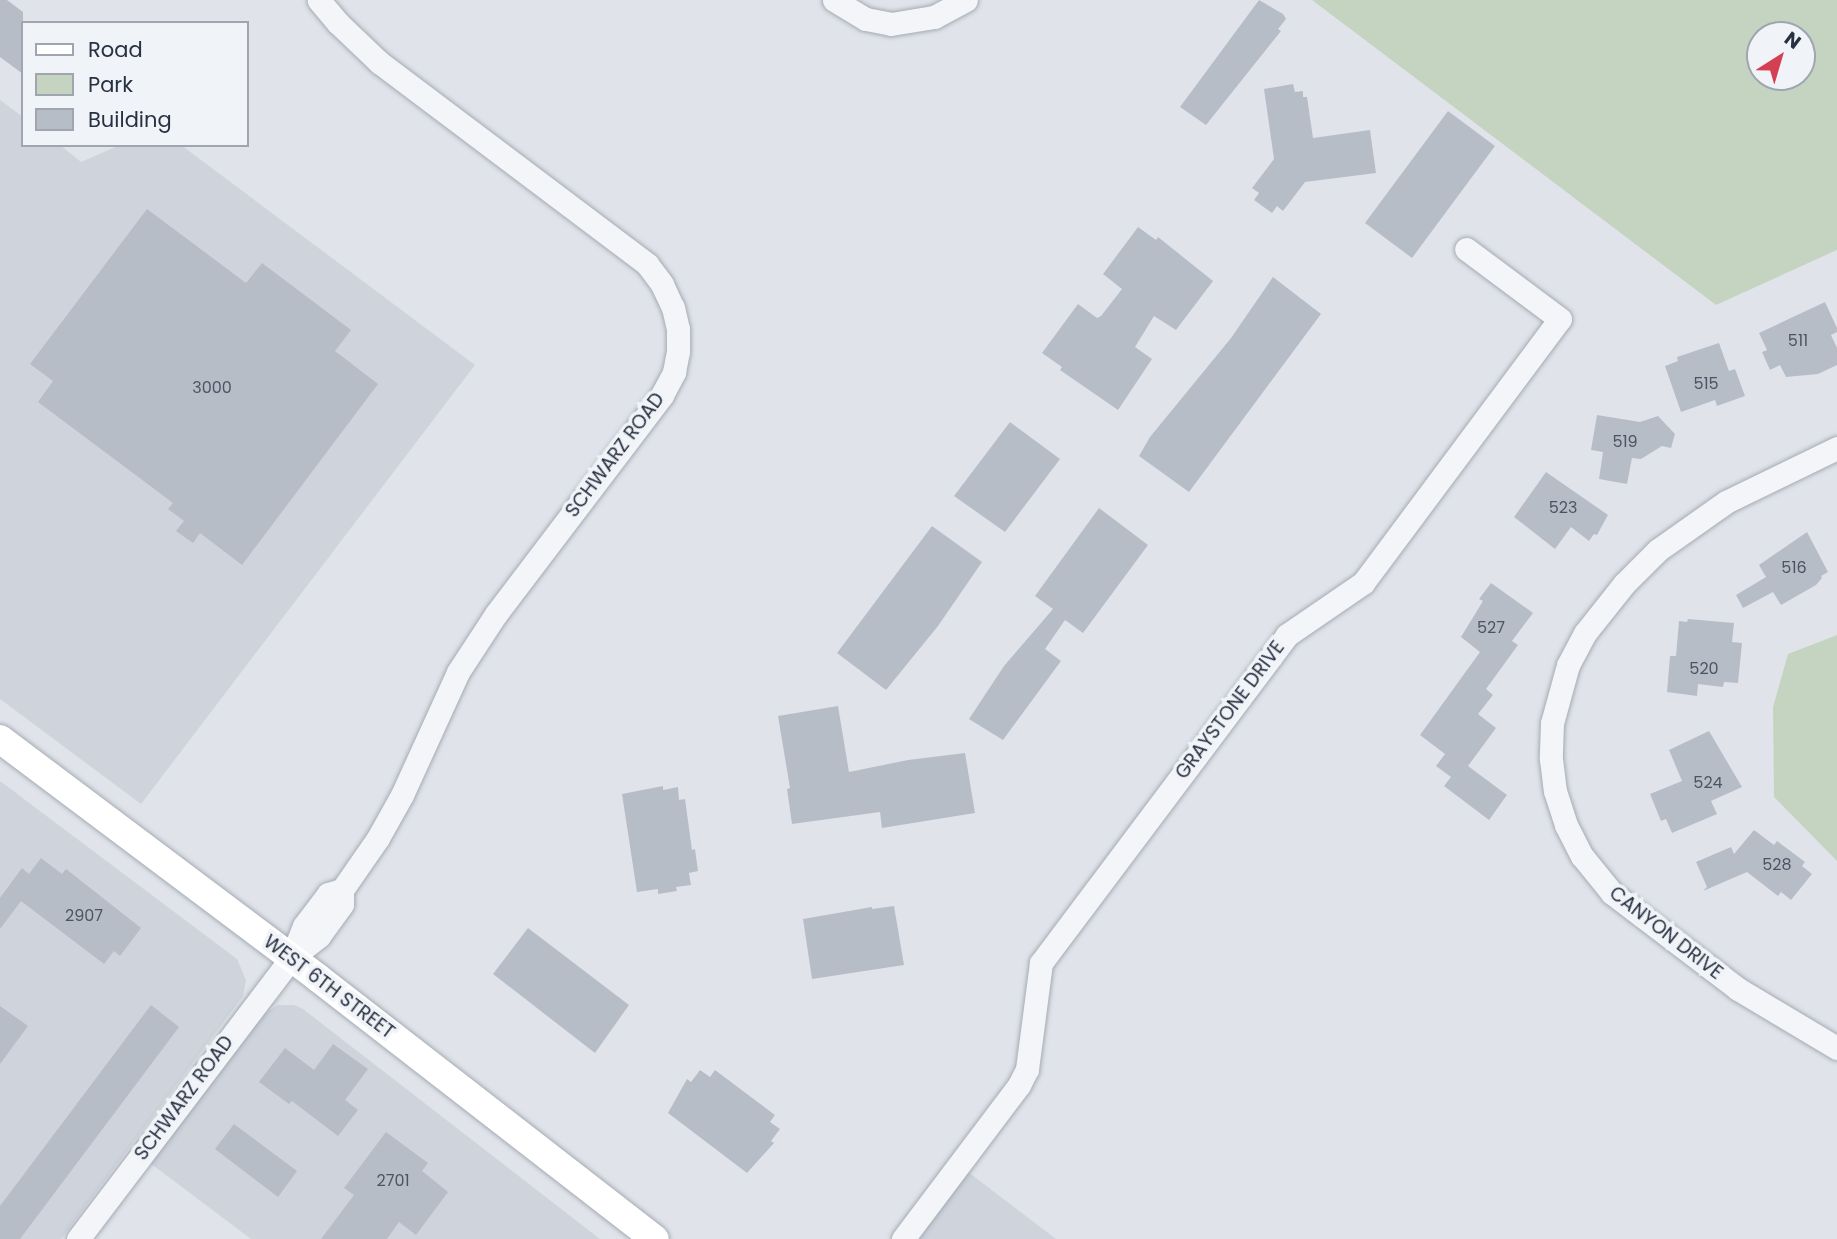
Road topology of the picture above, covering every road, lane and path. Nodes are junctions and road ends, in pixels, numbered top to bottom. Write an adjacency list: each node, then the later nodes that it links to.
1 (319, 0): 7 (street, SCHWARZ ROAD)
2 (834, 0): 3 (street)
3 (966, 0)
4 (1466, 249): 11 (street, GRAYSTONE DRIVE)
5 (1837, 448): 8 (street, CANYON DRIVE)
6 (0, 739): 7 (main road, WEST 6TH STREET)
7 (291, 958): 9 (street, SCHWARZ ROAD); 10 (main road, WEST 6TH STREET)
8 (1837, 1048)
9 (78, 1239)
10 (655, 1239)
11 (903, 1239)

